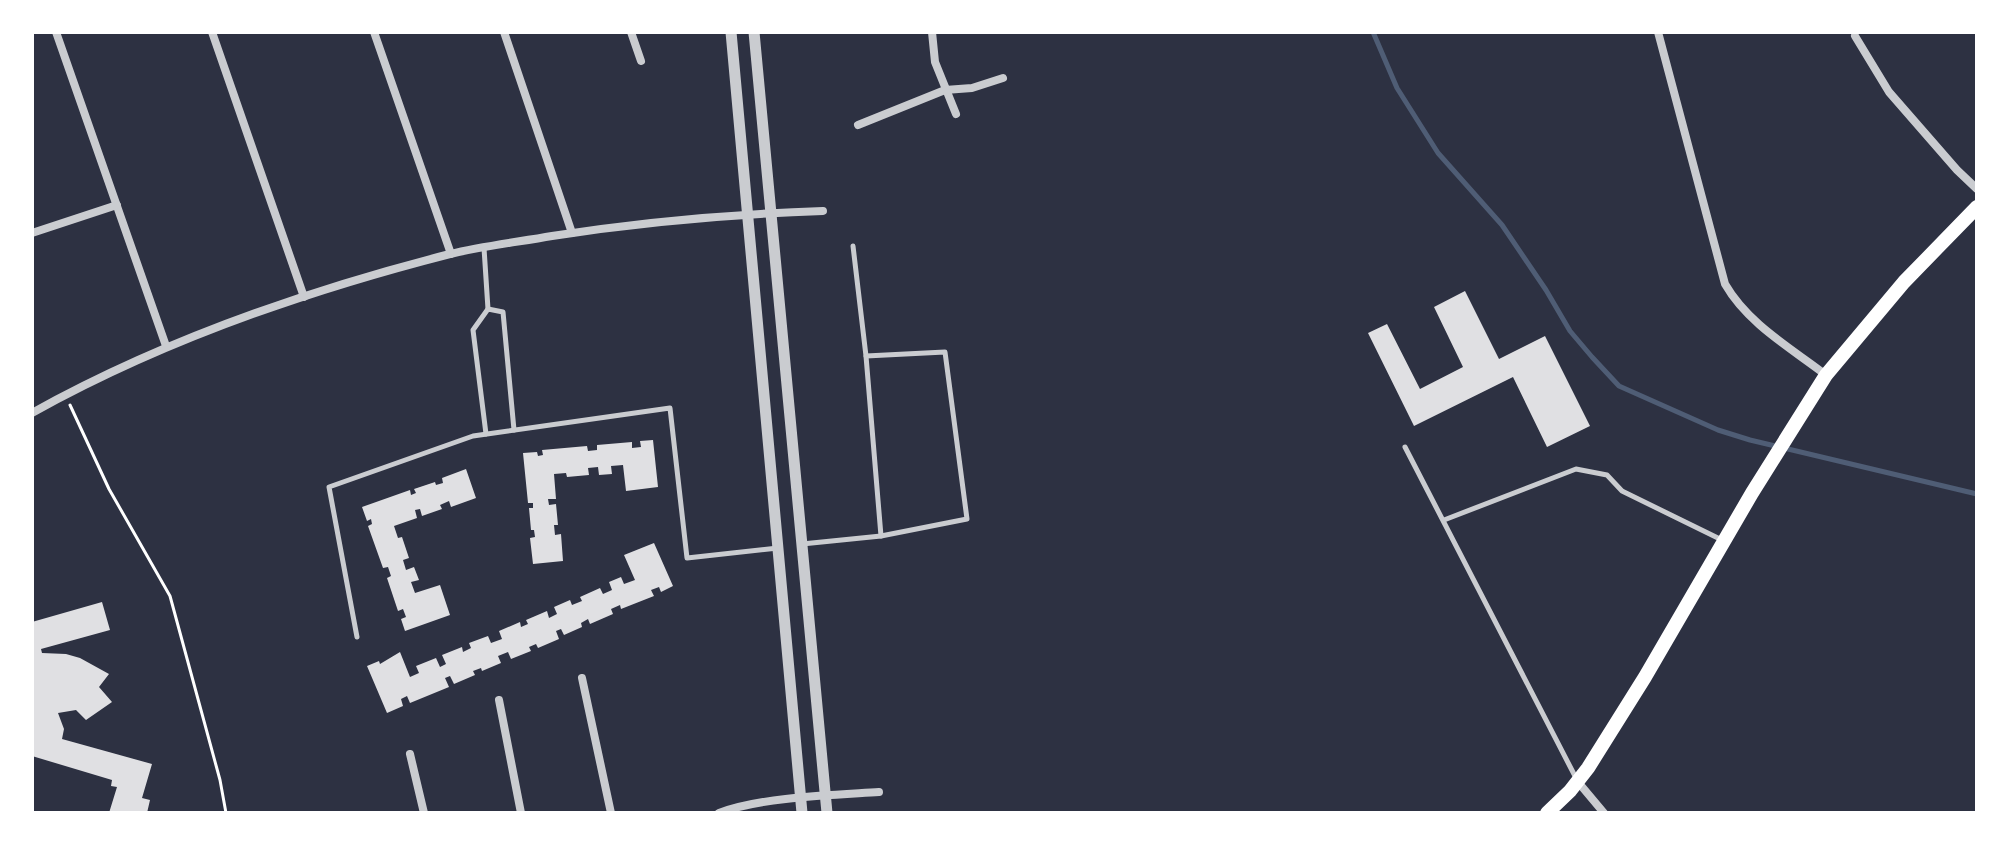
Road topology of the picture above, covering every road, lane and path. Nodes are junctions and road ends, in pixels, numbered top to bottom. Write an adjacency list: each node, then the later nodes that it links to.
1 (56, 32): 17 (street)
2 (212, 32): 27 (street)
3 (374, 32): 26 (street)
4 (504, 32): 23 (street)
5 (631, 32): 11 (street)
6 (731, 32): 21 (street)
7 (754, 32): 20 (street)
8 (932, 32): 13 (street)
9 (1658, 32): 31 (street)
10 (1855, 36): 16 (street)
11 (641, 61)
12 (1003, 78): 13 (street)
13 (945, 90): 14 (street); 15 (street)
14 (956, 114)
15 (858, 125)
16 (1977, 189)
17 (117, 205): 22 (street); 29 (street)
18 (1977, 207): 31 (main road)
19 (823, 211): 20 (street)
20 (770, 213): 21 (street); 40 (street)
21 (749, 214): 23 (street); 41 (street)
22 (32, 233)
23 (572, 233): 25 (street)
24 (853, 246): 30 (lane)
25 (484, 248): 26 (street); 28 (lane)
26 (451, 254): 27 (street)
27 (304, 297): 29 (street)
28 (488, 309): 34 (lane); 35 (lane)
29 (166, 346): 32 (street)
30 (866, 356): 38 (lane); 38 (lane)
31 (1826, 375): 39 (main road)
32 (65, 394): 33 (street); 50 (path)
33 (32, 413)
34 (514, 430): 35 (lane); 41 (lane)
35 (486, 434): 42 (lane)
36 (1405, 447): 37 (lane)
37 (1444, 520): 39 (lane); 46 (lane)
38 (881, 536): 40 (lane)
39 (1725, 542): 46 (main road)
40 (801, 544): 48 (street)
41 (778, 548): 49 (street)
42 (357, 637)
43 (582, 678): 53 (street)
44 (499, 700): 52 (street)
45 (410, 754): 51 (street)
46 (1578, 782): 57 (main road); 58 (street)
47 (879, 792): 48 (street)
48 (825, 795): 49 (street); 56 (street)
49 (801, 799): 54 (street); 55 (street)
50 (226, 813)
51 (424, 813)
52 (521, 813)
53 (611, 813)
54 (719, 813)
55 (802, 813)
56 (827, 813)
57 (1547, 813)
58 (1604, 813)

